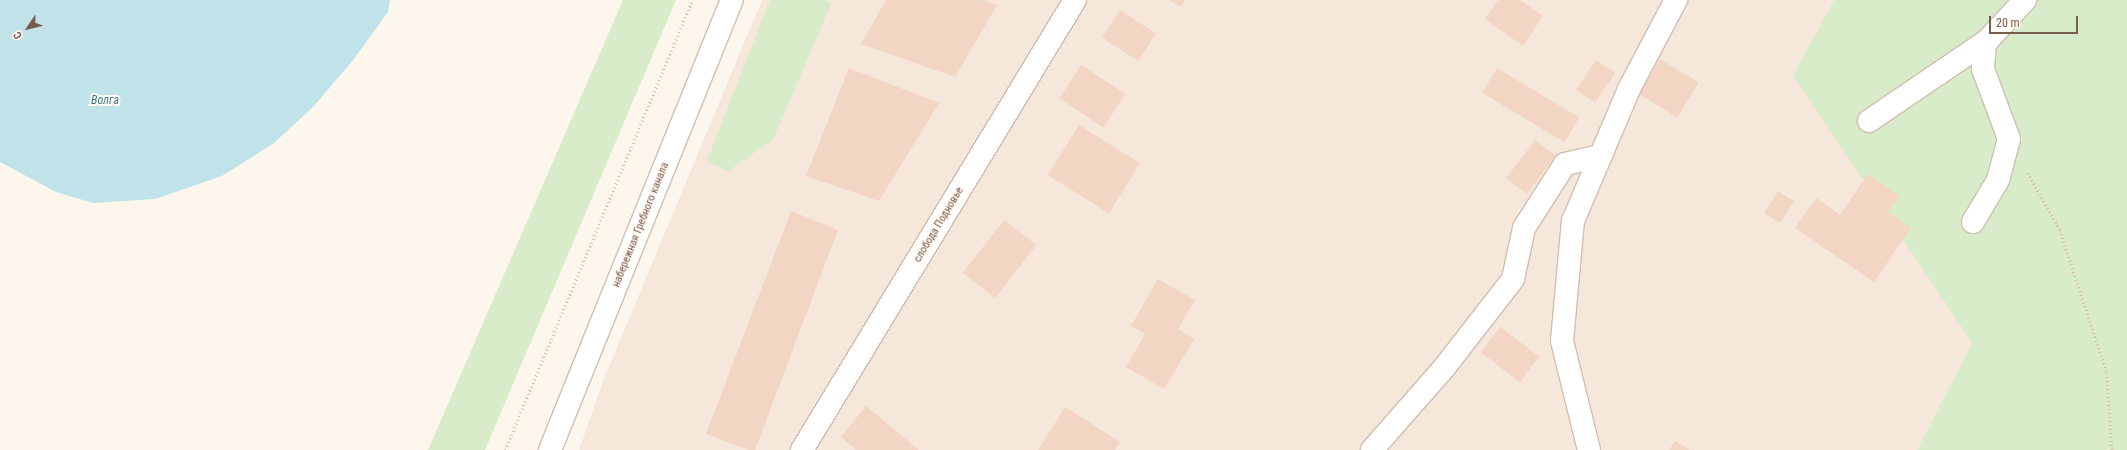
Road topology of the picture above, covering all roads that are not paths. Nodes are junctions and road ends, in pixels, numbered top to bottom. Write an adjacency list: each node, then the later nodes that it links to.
1 (732, 0): 9 (street, набережная Гребного канала)
2 (1075, 0): 10 (street, слобода Подновье)
3 (1676, 0): 7 (street)
4 (2025, 0): 5 (street)
5 (1988, 40): 6 (street); 8 (street)
6 (1870, 122)
7 (1600, 156): 11 (street); 12 (street)
8 (1974, 222)
9 (550, 450)
10 (802, 450)
11 (1372, 450)
12 (1589, 450)

